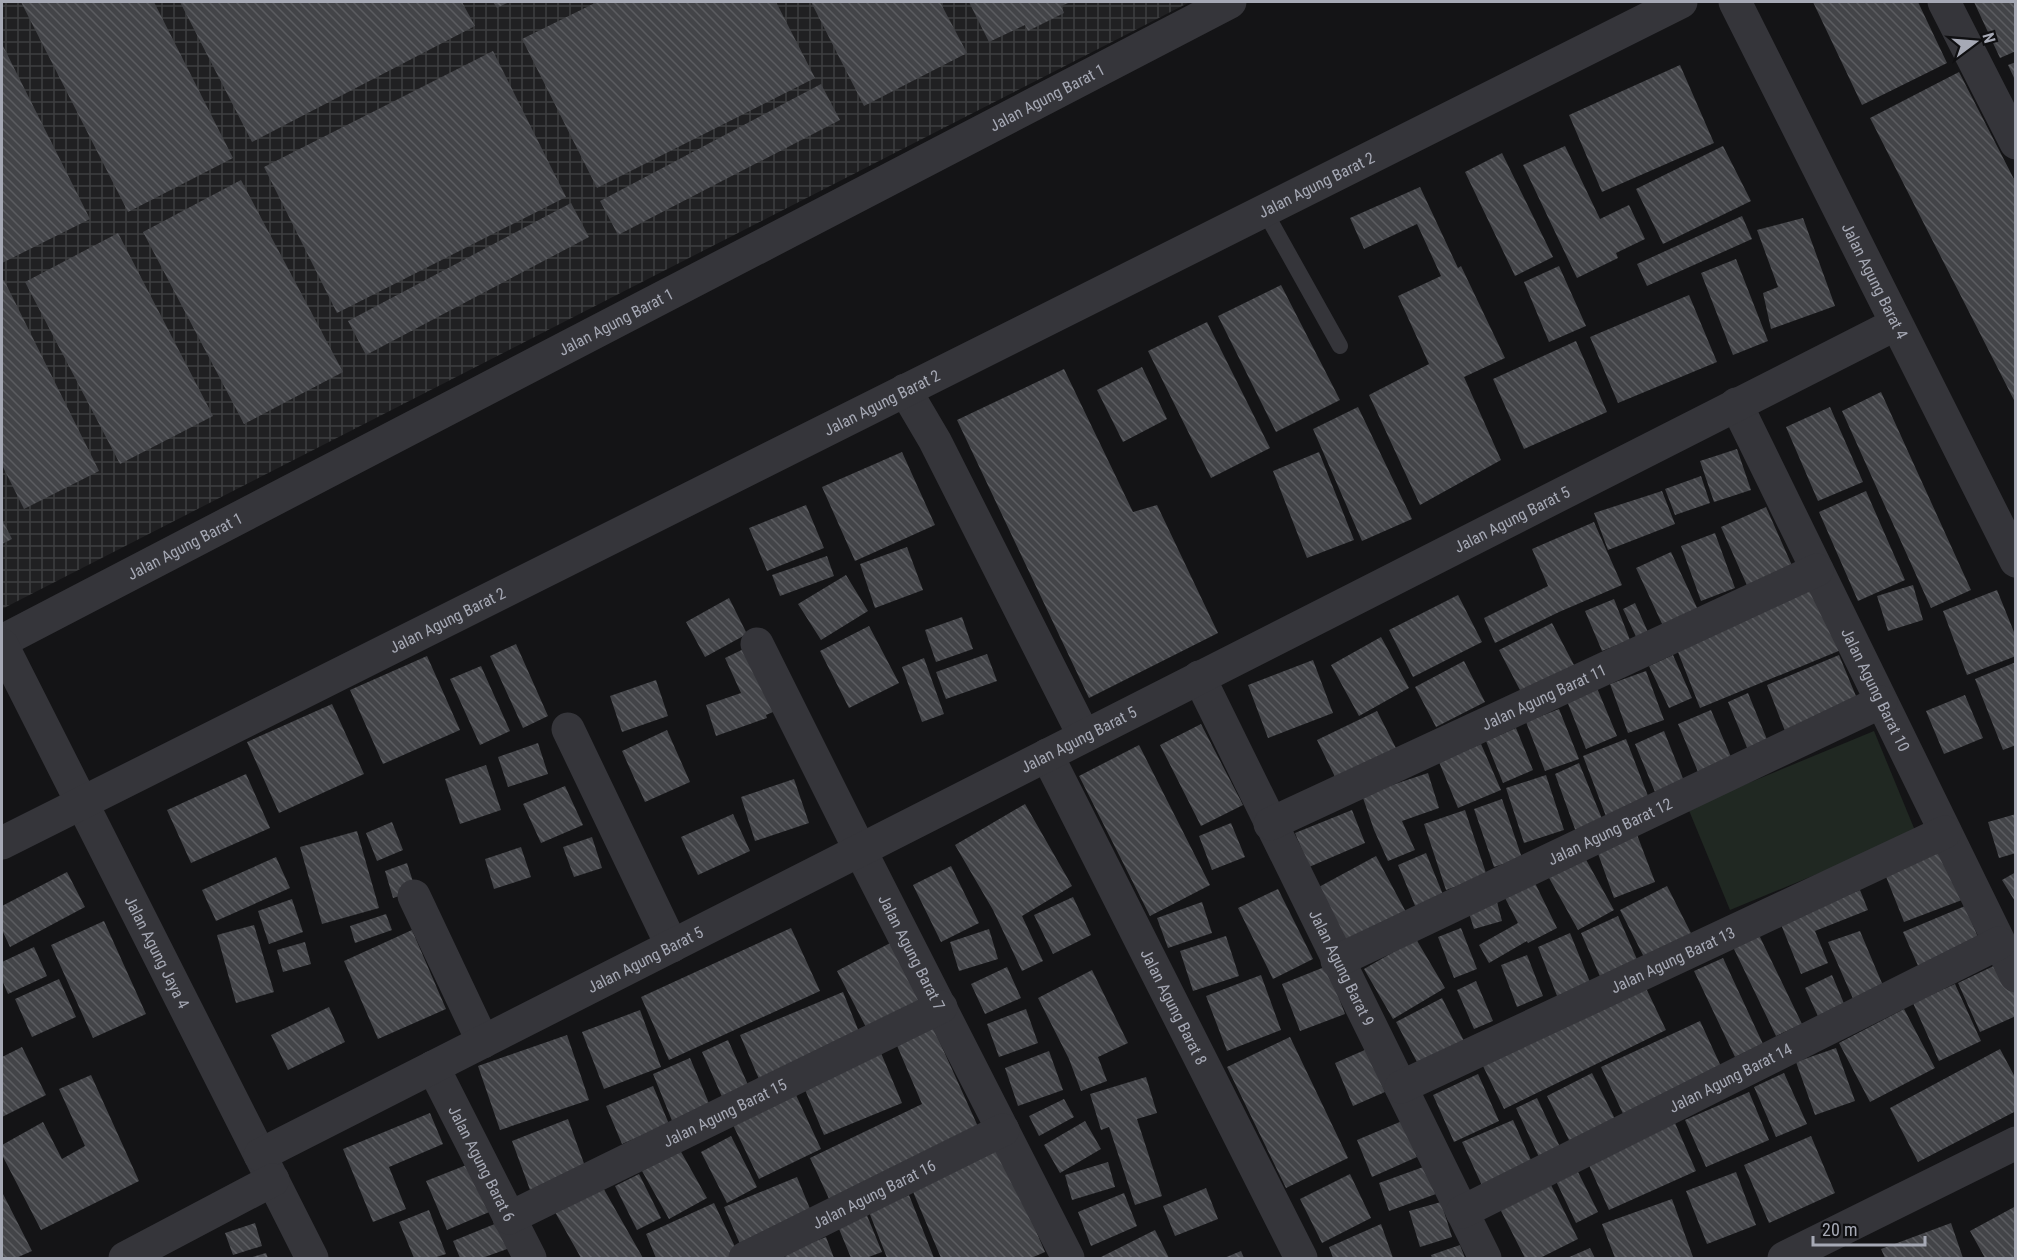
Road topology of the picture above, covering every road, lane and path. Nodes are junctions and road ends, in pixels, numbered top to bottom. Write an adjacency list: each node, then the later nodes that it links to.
1 (1230, 2): 13 (street, Jalan Agung Barat 1)
2 (1681, 2): 6 (street, Jalan Agung Barat 2)
3 (1735, 2): 7 (street, Jalan Agung Barat 4)
4 (1944, 2): 5 (street)
5 (2016, 143)
6 (1264, 210): 8 (lane); 9 (street, Jalan Agung Barat 2)
7 (1896, 324): 10 (street, Jalan Agung Barat 5); 11 (street, Jalan Agung Barat 4)
8 (1340, 346)
9 (905, 390): 18 (street); 20 (street, Jalan Agung Barat 2)
10 (1736, 404): 12 (street, Jalan Agung Barat 10); 15 (street, Jalan Agung Barat 5)
11 (2016, 561)
12 (1817, 570): 16 (street, Jalan Agung Barat 10); 21 (street, Jalan Agung Barat 11)
13 (2, 643): 20 (street, Jalan Agung Jaya 4)
14 (758, 644): 24 (street, Jalan Agung Barat 7)
15 (1199, 677): 18 (street, Jalan Agung Barat 5); 21 (street, Jalan Agung Barat 9)
16 (1881, 702): 22 (street, Jalan Agung Barat 10); 28 (street, Jalan Agung Barat 12)
17 (568, 729): 27 (street)
18 (1084, 736): 19 (street, Jalan Agung Barat 5)
19 (1047, 755): 24 (street, Jalan Agung Barat 5); 44 (street, Jalan Agung Barat 8)
20 (81, 803): 23 (street, Jalan Agung Barat 2); 36 (street, Jalan Agung Jaya 4)
21 (1270, 824): 28 (street, Jalan Agung Barat 9)
22 (1945, 832): 26 (street, Jalan Agung Barat 10); 33 (street, Jalan Agung Barat 13)
23 (2, 843)
24 (860, 850): 27 (street, Jalan Agung Barat 5); 30 (street, Jalan Agung Barat 7)
25 (414, 896): 31 (street)
26 (1999, 943): 29 (street, Jalan Agung Barat 10); 37 (street, Jalan Agung Barat 14)
27 (672, 946): 31 (street, Jalan Agung Barat 5)
28 (1338, 961): 33 (street, Jalan Agung Barat 9)
29 (2016, 976)
30 (941, 1007): 34 (street, Jalan Agung Barat 7); 38 (street, Jalan Agung Barat 15)
31 (483, 1042): 32 (street, Jalan Agung Barat 5)
32 (433, 1067): 36 (street, Jalan Agung Barat 5); 38 (street, Jalan Agung Barat 6)
33 (1401, 1087): 37 (street, Jalan Agung Barat 9)
34 (1003, 1130): 39 (street, Jalan Agung Barat 7); 43 (street, Jalan Agung Barat 16)
35 (2016, 1143): 46 (street)
36 (266, 1168): 40 (street, Jalan Agung Barat 5); 41 (street, Jalan Agung Jaya 4)
37 (1462, 1212): 45 (street, Jalan Agung Barat 9)
38 (509, 1218): 42 (street, Jalan Agung Barat 6)
39 (1063, 1257)
40 (125, 1258)
41 (312, 1258)
42 (530, 1258)
43 (745, 1258)
44 (1301, 1258)
45 (1485, 1258)
46 (1784, 1258)

